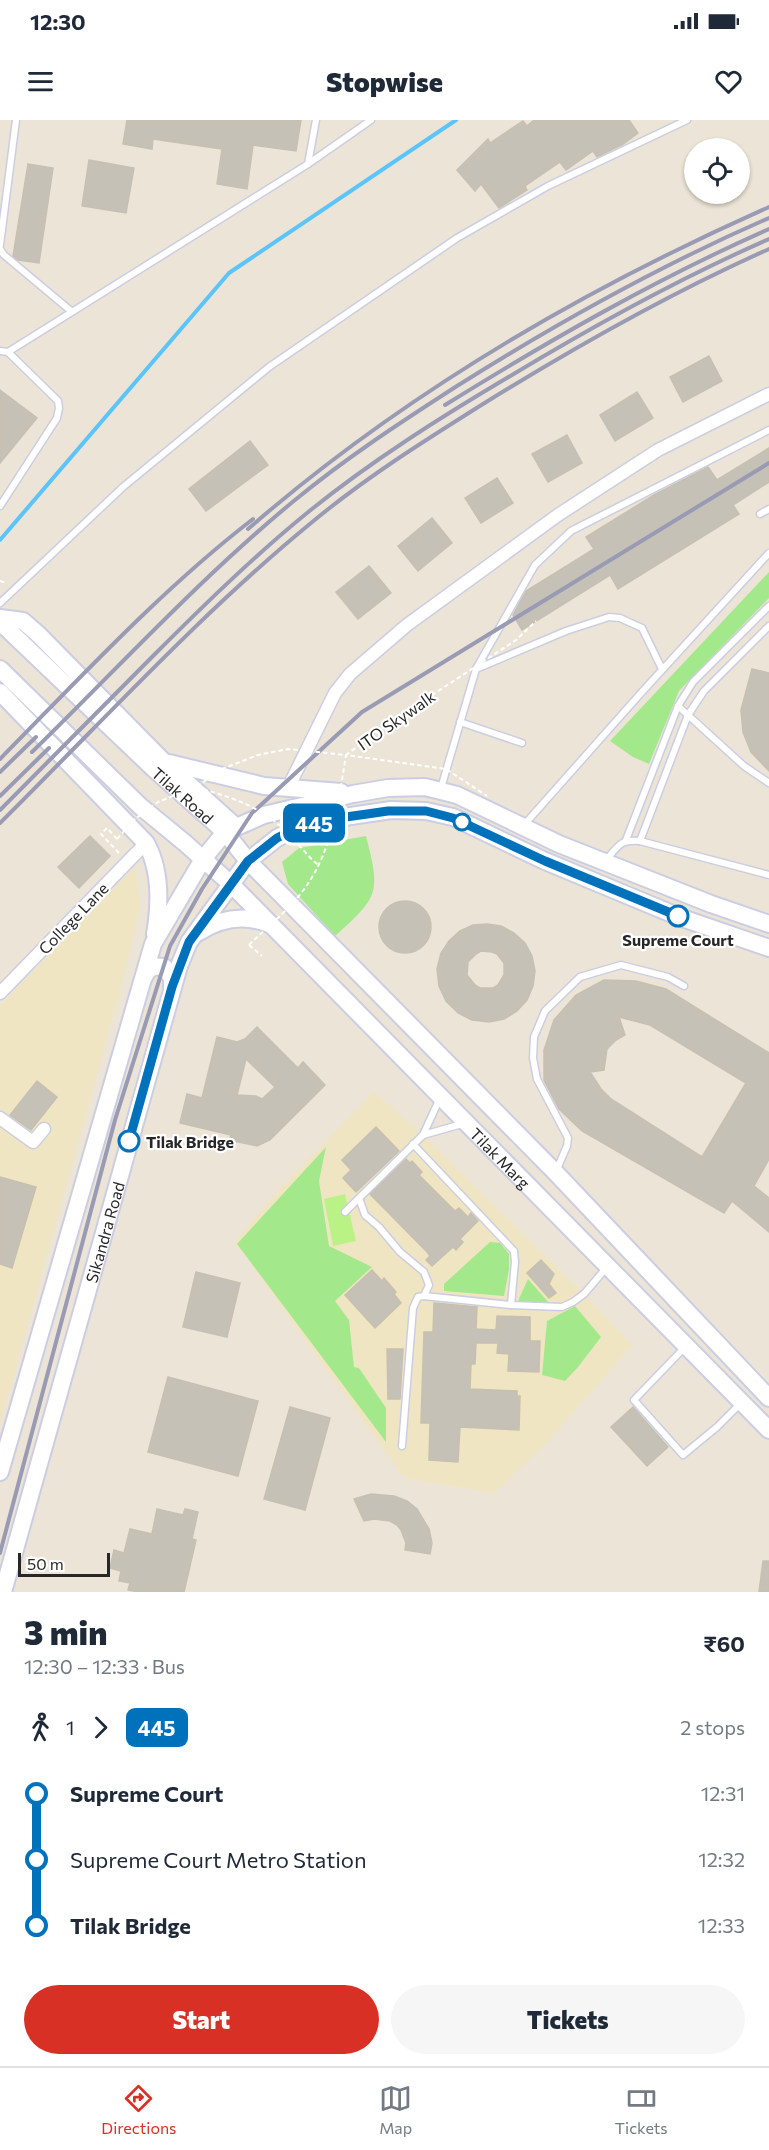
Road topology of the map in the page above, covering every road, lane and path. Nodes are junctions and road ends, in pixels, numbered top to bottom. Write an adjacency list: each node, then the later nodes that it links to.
1 (16, 120): 6 (lane)
2 (316, 120): 5 (lane)
3 (371, 120): 5 (lane)
4 (687, 120): 18 (lane)
5 (308, 164): 7 (lane)
6 (0, 247): 7 (lane)
7 (71, 311): 9 (lane)
8 (0, 351): 9 (lane)
9 (8, 352): 12 (lane)
10 (769, 394): 36 (street)
11 (769, 430): 24 (lane)
12 (0, 506)
13 (769, 509): 14 (lane)
14 (760, 514)
15 (769, 553): 25 (lane)
16 (0, 581): 17 (path)
17 (6, 583)
18 (0, 603)
19 (769, 606): 27 (lane)
20 (0, 620): 32 (main road); 45 (main road, Tilak Road)
21 (536, 621): 31 (path, ITO Skywalk, bridge)
22 (769, 626): 28 (lane)
23 (0, 669): 41 (main road)
24 (476, 669): 25 (lane); 29 (lane)
25 (662, 669): 44 (lane)
26 (0, 692): 43 (main road)
27 (678, 706): 28 (lane); 46 (lane)
28 (688, 715): 34 (lane); 47 (lane)
29 (460, 722): 30 (lane); 33 (lane)
30 (522, 743)
31 (346, 755): 33 (path, bridge); 35 (path, ITO Skywalk, bridge); 53 (path, bridge)
32 (163, 761): 36 (main road); 45 (main road)
33 (446, 769): 38 (lane); 40 (path, bridge)
34 (769, 783)
35 (196, 787): 51 (path, ITO Skywalk, bridge); 53 (path, bridge)
36 (288, 788): 39 (main road)
37 (388, 788): 38 (main road); 39 (main road); 42 (main road)
38 (440, 791): 44 (main road)
39 (354, 794): 45 (main road)
40 (487, 796)
41 (140, 806): 43 (main road); 49 (main road)
42 (388, 811): 50 (main road, Sikandra Road); 60 (main road, Sikandra Road)
43 (126, 820): 48 (main road)
44 (523, 826): 52 (main road)
45 (231, 829): 49 (main road, Sikandra Road); 50 (main road, Tilak Marg)
46 (627, 840): 47 (lane); 52 (lane)
47 (640, 841): 54 (lane)
48 (146, 843): 51 (street, College Lane); 59 (main road)
49 (203, 859): 55 (main road, Tilak Marg); 59 (main road, Sikandra Road)
50 (248, 861): 55 (main road, Sikandra Road); 72 (main road, Tilak Marg)
51 (128, 862): 65 (street, College Lane)
52 (604, 862): 57 (main road)
53 (318, 865): 61 (path, bridge)
54 (769, 875)
55 (232, 885): 56 (main road, Tilak Marg); 58 (main road, Sikandra Road)
56 (269, 924): 58 (main road); 66 (main road, Tilak Marg)
57 (769, 924)
58 (194, 935): 64 (main road, Sikandra Road)
59 (153, 944): 62 (main road, Sikandra Road)
60 (769, 948)
61 (262, 956)
62 (144, 976): 64 (main road); 85 (main road, Sikandra Road)
63 (684, 986): 72 (lane)
64 (172, 987): 86 (main road, Sikandra Road)
65 (0, 993)
66 (441, 1097): 68 (main road, Tilak Marg); 70 (lane)
67 (0, 1119): 69 (street)
68 (466, 1123): 70 (lane); 76 (main road, Tilak Marg)
69 (44, 1129)
70 (423, 1135): 71 (lane)
71 (413, 1144): 73 (lane); 79 (lane)
72 (555, 1172): 75 (main road, Tilak Marg)
73 (359, 1198): 74 (lane); 78 (lane)
74 (345, 1212)
75 (607, 1227): 76 (main road); 81 (main road, Tilak Marg)
76 (588, 1247): 77 (main road, Tilak Marg)
77 (608, 1267): 79 (lane); 80 (main road, Tilak Marg)
78 (424, 1296): 79 (lane); 84 (lane)
79 (511, 1305)
80 (686, 1346): 82 (main road, Tilak Marg); 82 (lane)
81 (769, 1398)
82 (741, 1402): 83 (main road, Tilak Marg)
83 (769, 1431)
84 (402, 1446)
85 (0, 1472)
86 (3, 1592)

